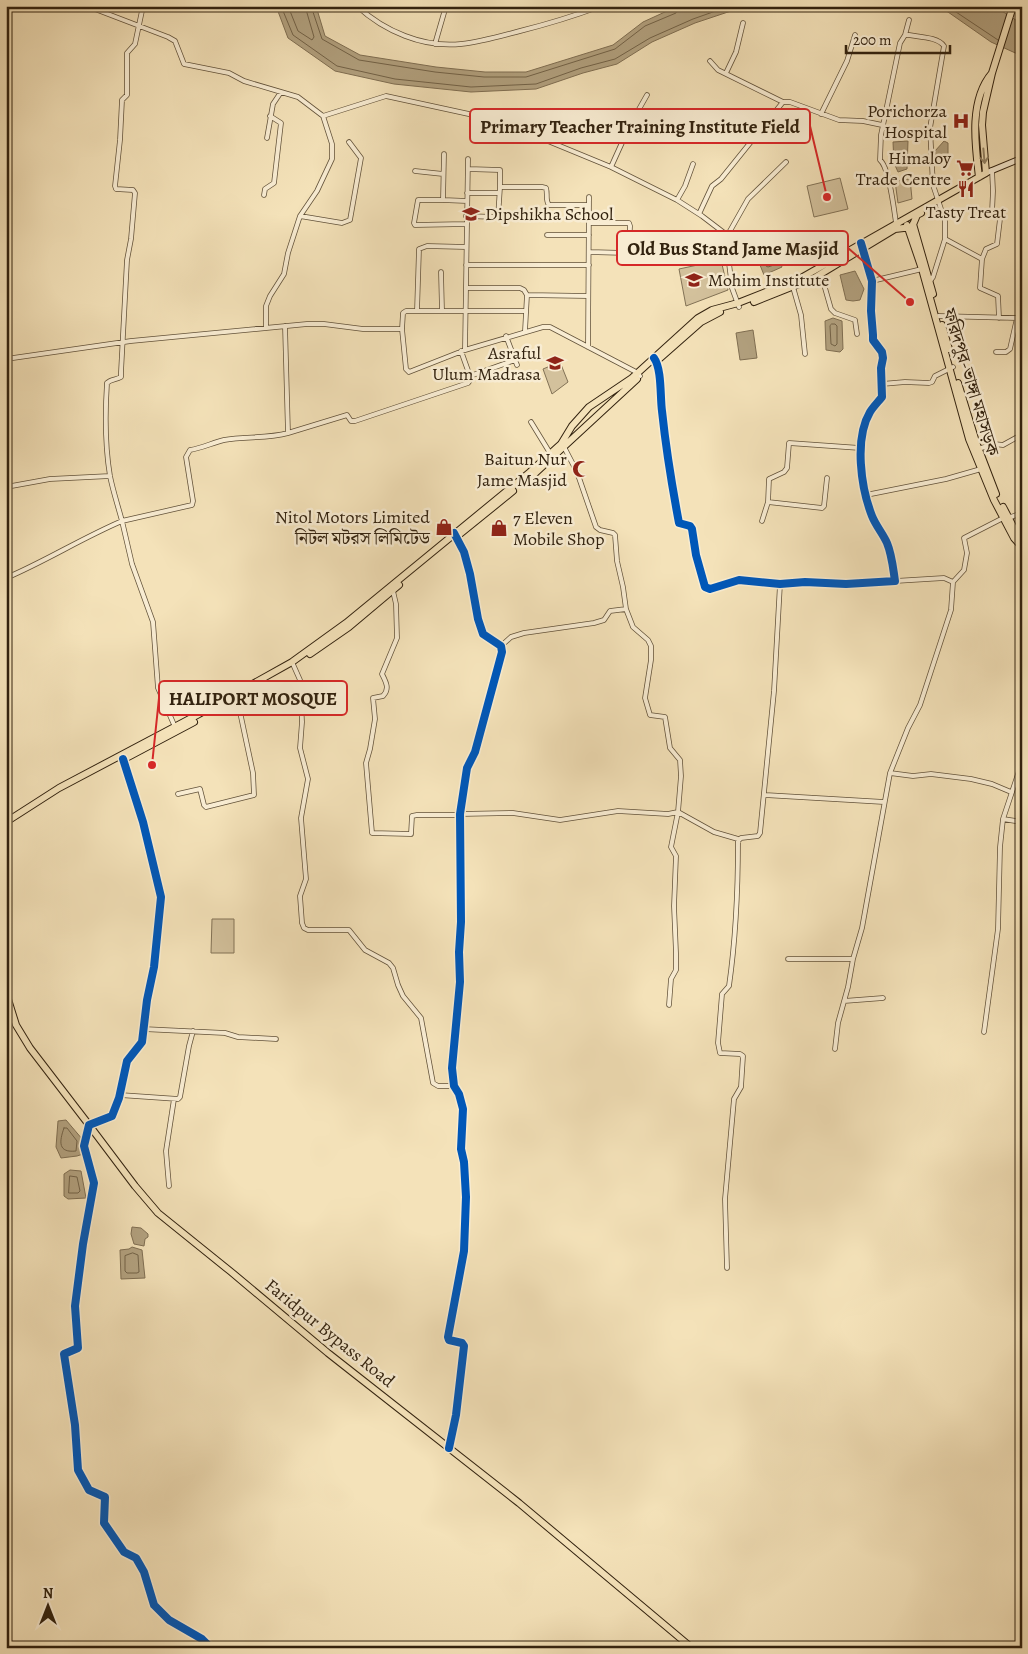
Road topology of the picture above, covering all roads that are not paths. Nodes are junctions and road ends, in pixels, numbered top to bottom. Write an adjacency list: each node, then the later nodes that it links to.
1 (86, 6): 9 (street)
2 (143, 6): 9 (street)
3 (357, 6): 12 (street)
4 (446, 6): 12 (street)
5 (601, 6): 12 (street)
6 (1013, 8): 15 (highway)
7 (909, 20): 11 (street)
8 (743, 23): 14 (street)
9 (140, 26): 16 (street); 90 (street)
10 (855, 35): 19 (street)
11 (905, 35): 22 (street); 43 (street)
12 (435, 44)
13 (710, 61): 14 (street)
14 (726, 73): 18 (street)
15 (992, 73): 33 (highway, one-way to 33); 35 (highway)
16 (281, 92): 20 (street); 21 (street)
17 (647, 95): 30 (street)
18 (783, 102): 19 (street); 46 (street)
19 (821, 114): 22 (street)
20 (270, 116): 23 (street); 39 (street)
21 (323, 116): 30 (street); 47 (street)
22 (882, 125): 53 (street)
23 (267, 138)
24 (349, 142): 47 (street)
25 (444, 154): 34 (street)
26 (1021, 158): 33 (main road)
27 (468, 159): 31 (street)
28 (786, 162): 58 (street)
29 (693, 164): 42 (street)
30 (611, 167): 42 (street)
31 (468, 169): 36 (street); 37 (street)
32 (415, 172): 34 (street)
33 (989, 172): 35 (highway); 64 (street)
34 (443, 174): 41 (street)
35 (979, 177): 43 (highway)
36 (500, 187): 38 (street); 45 (street)
37 (467, 193): 38 (street); 44 (street)
38 (499, 193): 49 (street)
39 (264, 195)
40 (589, 197): 45 (street)
41 (443, 200): 44 (street); 54 (street)
42 (677, 200): 46 (street)
43 (937, 200): 51 (highway); 55 (highway); 59 (street)
44 (467, 201): 48 (street)
45 (589, 205): 52 (street)
46 (698, 214): 58 (street)
47 (300, 216): 85 (street)
48 (466, 216): 49 (street); 54 (street)
49 (498, 217): 50 (street)
50 (523, 218)
51 (907, 218): 53 (highway); 55 (highway, ফরিদপুর-ভাঙ্গা মহাসড়ক)
52 (589, 222): 57 (street); 62 (street)
53 (896, 223): 60 (highway)
54 (466, 224): 61 (street)
55 (911, 227): 60 (highway); 63 (highway, ফরিদপুর-ভাঙ্গা মহাসড়ক)
56 (547, 235): 57 (street)
57 (589, 235): 62 (street)
58 (726, 238): 76 (street)
59 (945, 239): 64 (street); 71 (street)
60 (862, 245): 69 (highway); 70 (street); 76 (highway)
61 (466, 247): 65 (street); 77 (street)
62 (589, 252): 66 (street)
63 (920, 257): 67 (highway, ফরিদপুর-ভাঙ্গা মহাসড়ক); 71 (highway, ফরিদপুর-ভাঙ্গা মহাসড়ক)
64 (982, 259): 82 (street)
65 (466, 265): 66 (street); 73 (street)
66 (589, 265): 75 (street)
67 (922, 269): 70 (street); 81 (highway, ফরিদপুর-ভাঙ্গা মহাসড়ক)
68 (441, 272): 80 (street)
69 (821, 274): 72 (highway); 88 (street)
70 (872, 281): 102 (street)
71 (930, 281): 81 (highway, ফরিদপুর-ভাঙ্গা মহাসড়ক)
72 (793, 287): 76 (highway); 94 (street)
73 (466, 288): 74 (street); 78 (street)
74 (527, 295): 75 (street); 79 (street)
75 (588, 296): 91 (street)
76 (738, 305): 97 (highway)
77 (417, 311): 80 (street); 86 (street)
78 (466, 311): 79 (street); 80 (street); 92 (street)
79 (526, 311): 87 (street)
80 (442, 312)
81 (937, 316): 82 (street); 99 (highway, ফরিদপুর-ভাঙ্গা মহাসড়ক)
82 (999, 318): 83 (street)
83 (1020, 319): 93 (street)
84 (285, 326): 85 (street); 86 (street); 104 (street)
85 (266, 327): 90 (street)
86 (402, 329): 92 (street)
87 (525, 331): 89 (street); 91 (street)
88 (857, 334)
89 (506, 336): 92 (street); 96 (street)
90 (123, 342): 95 (street); 112 (street)
91 (588, 347): 100 (street)
92 (463, 351): 101 (street)
93 (996, 352)
94 (805, 354)
95 (6, 359)
96 (515, 360): 98 (street); 101 (street)
97 (655, 360): 100 (highway); 128 (street)
98 (517, 365)
99 (952, 368): 102 (street); 106 (highway, ফরিদপুর-ভাঙ্গা মহাসড়ক)
100 (639, 374): 107 (highway); 110 (highway)
101 (470, 376): 104 (street)
102 (882, 384): 108 (street)
103 (530, 422): 110 (street)
104 (288, 433): 120 (street)
105 (1021, 436): 109 (street)
106 (972, 438): 109 (highway, ফরিদপুর-ভাঙ্গা মহাসড়ক); 111 (highway, ফরিদপুর-ভাঙ্গা মহাসড়ক)
107 (563, 447): 110 (highway); 130 (street)
108 (860, 448): 115 (street); 116 (street)
109 (978, 449): 111 (highway, ফরিদপুর-ভাঙ্গা মহাসড়ক)
110 (553, 452): 121 (highway)
111 (984, 468): 115 (street); 118 (highway, ফরিদপুর-ভাঙ্গা মহাসড়ক)
112 (110, 476): 114 (street); 120 (street)
113 (827, 478): 116 (street)
114 (6, 487)
115 (866, 495): 126 (street)
116 (768, 502): 119 (street)
117 (1022, 513): 118 (street)
118 (1005, 517): 122 (highway, ফরিদপুর-ভাঙ্গা মহাসড়ক); 123 (highway, ফরিদপুর-ভাঙ্গা মহাসড়ক); 127 (street)
119 (762, 521)
120 (122, 522): 125 (street); 137 (street)
121 (456, 535): 124 (highway); 132 (street)
122 (1022, 540)
123 (1022, 547)
124 (419, 566): 129 (highway); 131 (highway)
125 (6, 578)
126 (895, 581): 127 (street); 128 (street)
127 (953, 582): 142 (street)
128 (780, 584): 145 (street)
129 (393, 591): 131 (highway); 148 (street)
130 (626, 609): 132 (street); 147 (street)
131 (347, 625): 133 (highway)
132 (501, 646): 148 (street)
133 (293, 664): 134 (highway); 165 (street)
134 (265, 680): 135 (highway); 136 (highway)
135 (237, 698): 136 (highway); 144 (street)
136 (199, 716): 137 (highway); 139 (highway)
137 (175, 727): 139 (highway)
138 (1022, 746): 143 (street)
139 (129, 754): 140 (highway); 141 (highway)
140 (123, 760): 141 (highway); 160 (street)
141 (103, 767): 150 (highway); 152 (highway)
142 (890, 773): 143 (street); 146 (street)
143 (1011, 792): 149 (street)
144 (178, 794)
145 (765, 794): 146 (street); 153 (street)
146 (884, 802): 155 (street)
147 (678, 812): 148 (street); 153 (street); 159 (street)
148 (460, 814): 165 (street)
149 (1003, 819): 151 (street); 162 (street)
150 (6, 822)
151 (1022, 822)
152 (6, 827)
153 (738, 839): 170 (street)
154 (788, 959): 155 (street)
155 (853, 959): 158 (street)
156 (6, 992): 168 (highway, Faridpur Bypass Road)
157 (883, 998): 158 (street)
158 (844, 1001): 164 (street)
159 (669, 1005)
160 (143, 1029): 161 (street); 166 (street)
161 (193, 1031): 163 (street); 167 (street)
162 (984, 1032)
163 (276, 1039)
164 (835, 1049)
165 (454, 1086): 171 (street)
166 (120, 1096): 167 (street); 168 (street)
167 (174, 1098): 169 (street)
168 (89, 1125): 171 (highway, Faridpur Bypass Road); 172 (street)
169 (169, 1186)
170 (727, 1268)
171 (449, 1448): 173 (highway, Faridpur Bypass Road)
172 (211, 1648)
173 (692, 1648)

